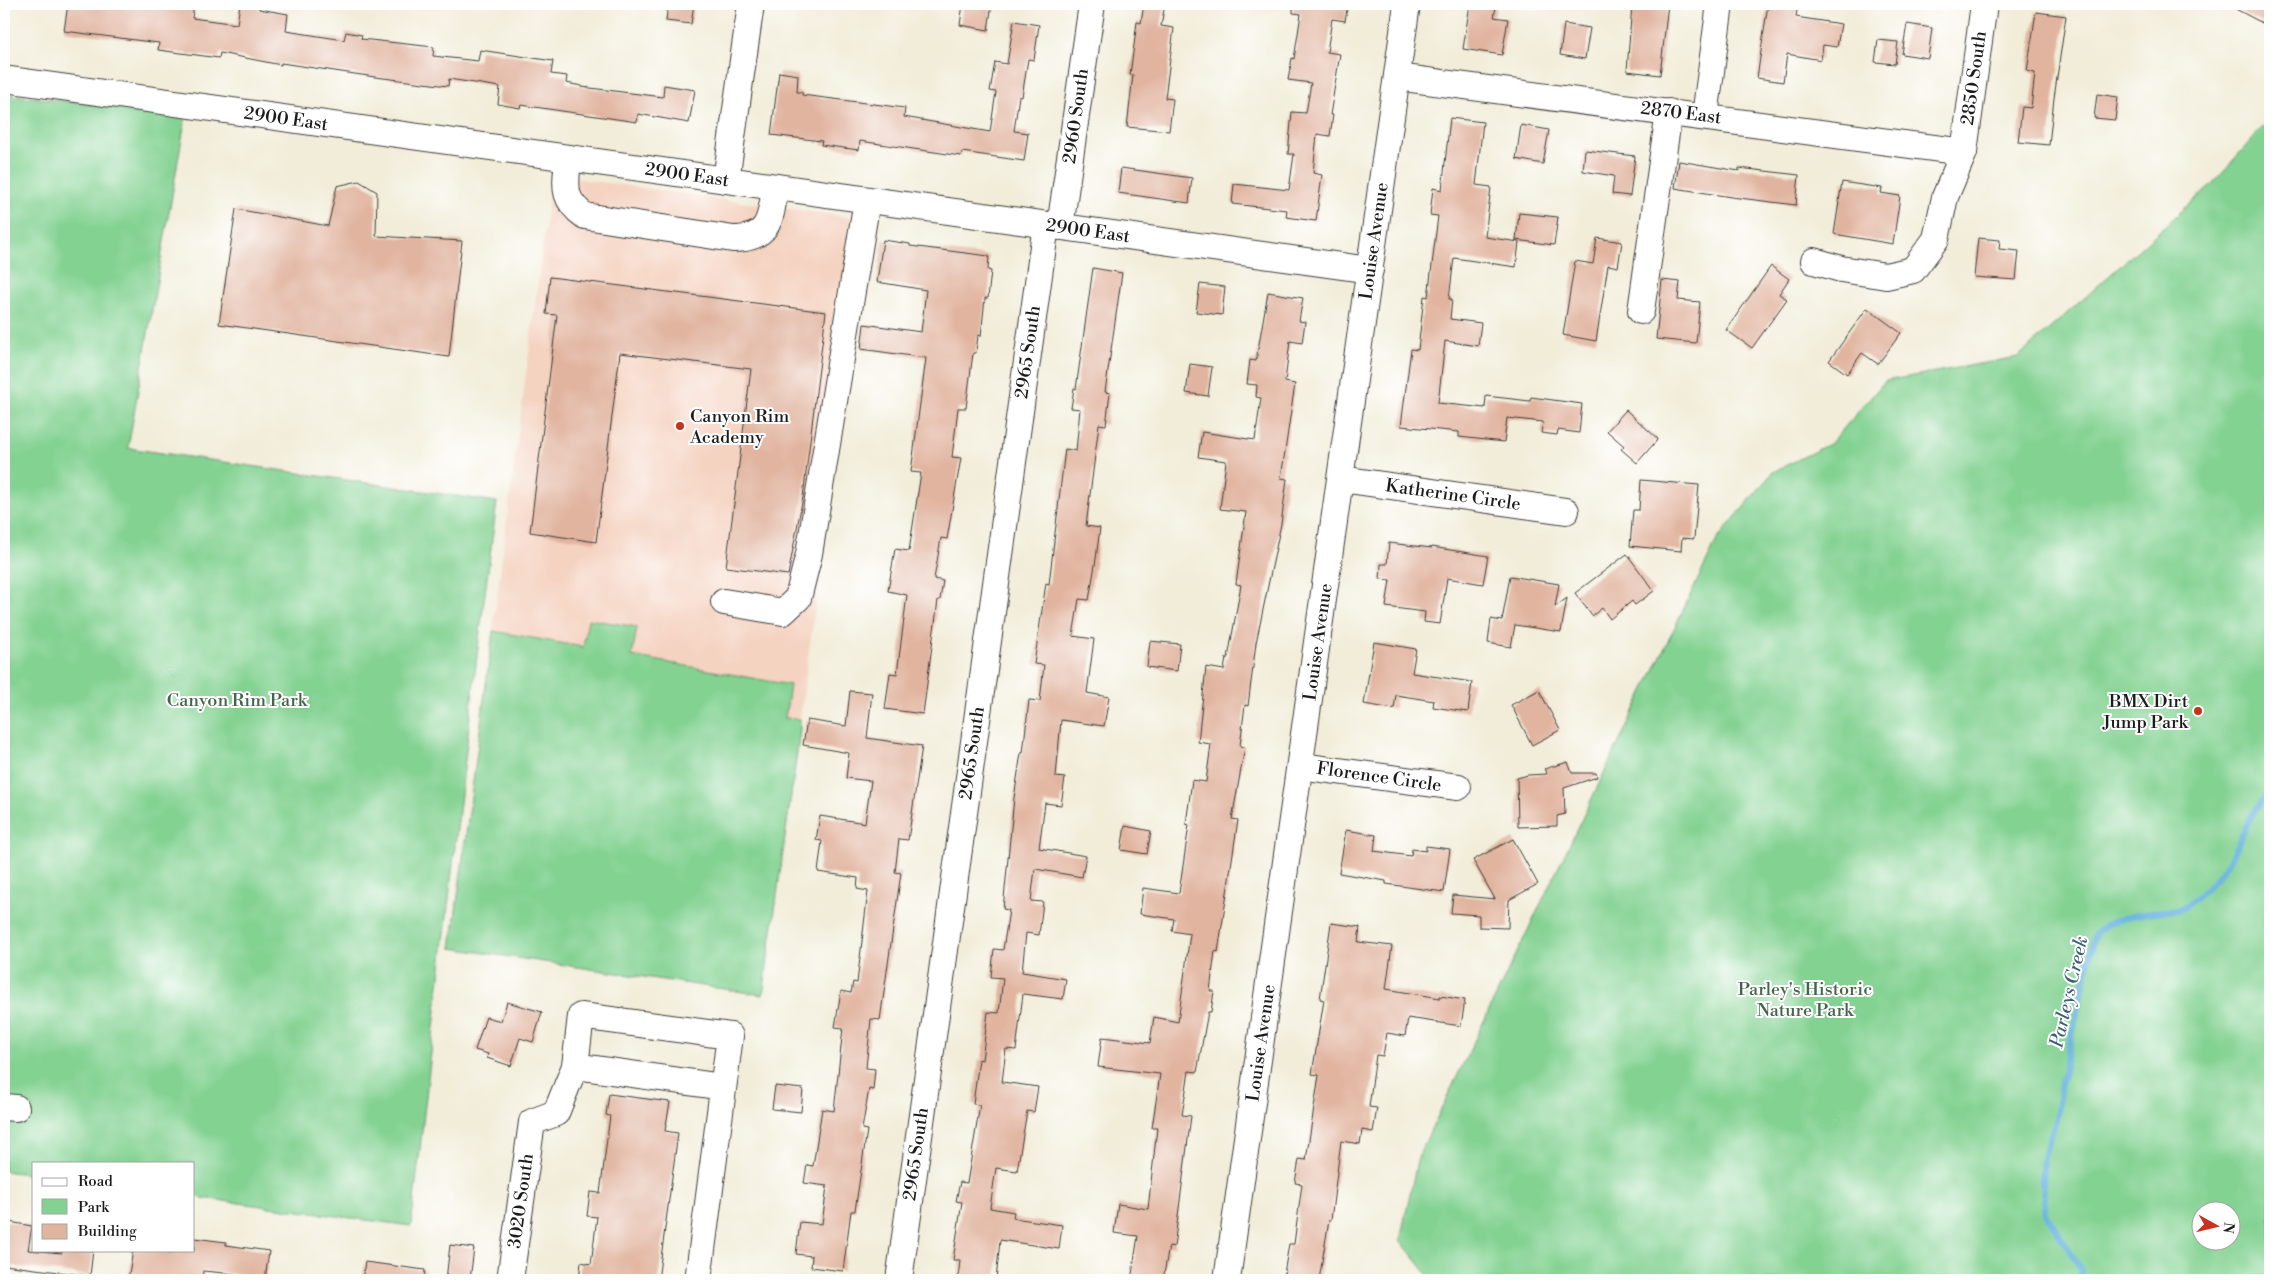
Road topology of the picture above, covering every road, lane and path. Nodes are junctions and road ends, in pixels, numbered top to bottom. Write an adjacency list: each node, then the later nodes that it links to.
1 (751, 4): 12 (street)
2 (1092, 4): 15 (street, 2960 South)
3 (1408, 4): 6 (street, Louise Avenue)
4 (1720, 4): 9 (street)
5 (1984, 4): 10 (street, 2850 South)
6 (1397, 77): 8 (street, 2870 East); 17 (street, Louise Avenue)
7 (4, 79): 11 (street, 2900 East)
8 (1669, 112): 9 (street, 2870 East); 18 (street)
9 (1704, 116): 10 (street, 2870 East)
10 (1964, 152): 16 (street, 2850 South)
11 (568, 158): 12 (street, 2900 East); 13 (street)
12 (726, 180): 13 (street, 2900 East)
13 (775, 187): 14 (street, 2900 East)
14 (867, 200): 15 (street, 2900 East); 21 (street)
15 (1053, 226): 17 (street, 2900 East); 28 (street, 2965 South)
16 (1814, 261)
17 (1370, 270): 19 (street, Louise Avenue)
18 (1641, 310)
19 (1341, 479): 20 (street, Katherine Circle); 22 (street, Louise Avenue)
20 (1566, 511)
21 (724, 602)
22 (1300, 766): 23 (street, Florence Circle); 29 (street, Louise Avenue)
23 (1458, 787)
24 (574, 1066): 25 (street); 25 (street); 26 (street, 3020 South)
25 (723, 1087): 27 (street)
26 (510, 1280)
27 (698, 1280)
28 (898, 1280)
29 (1227, 1280)

